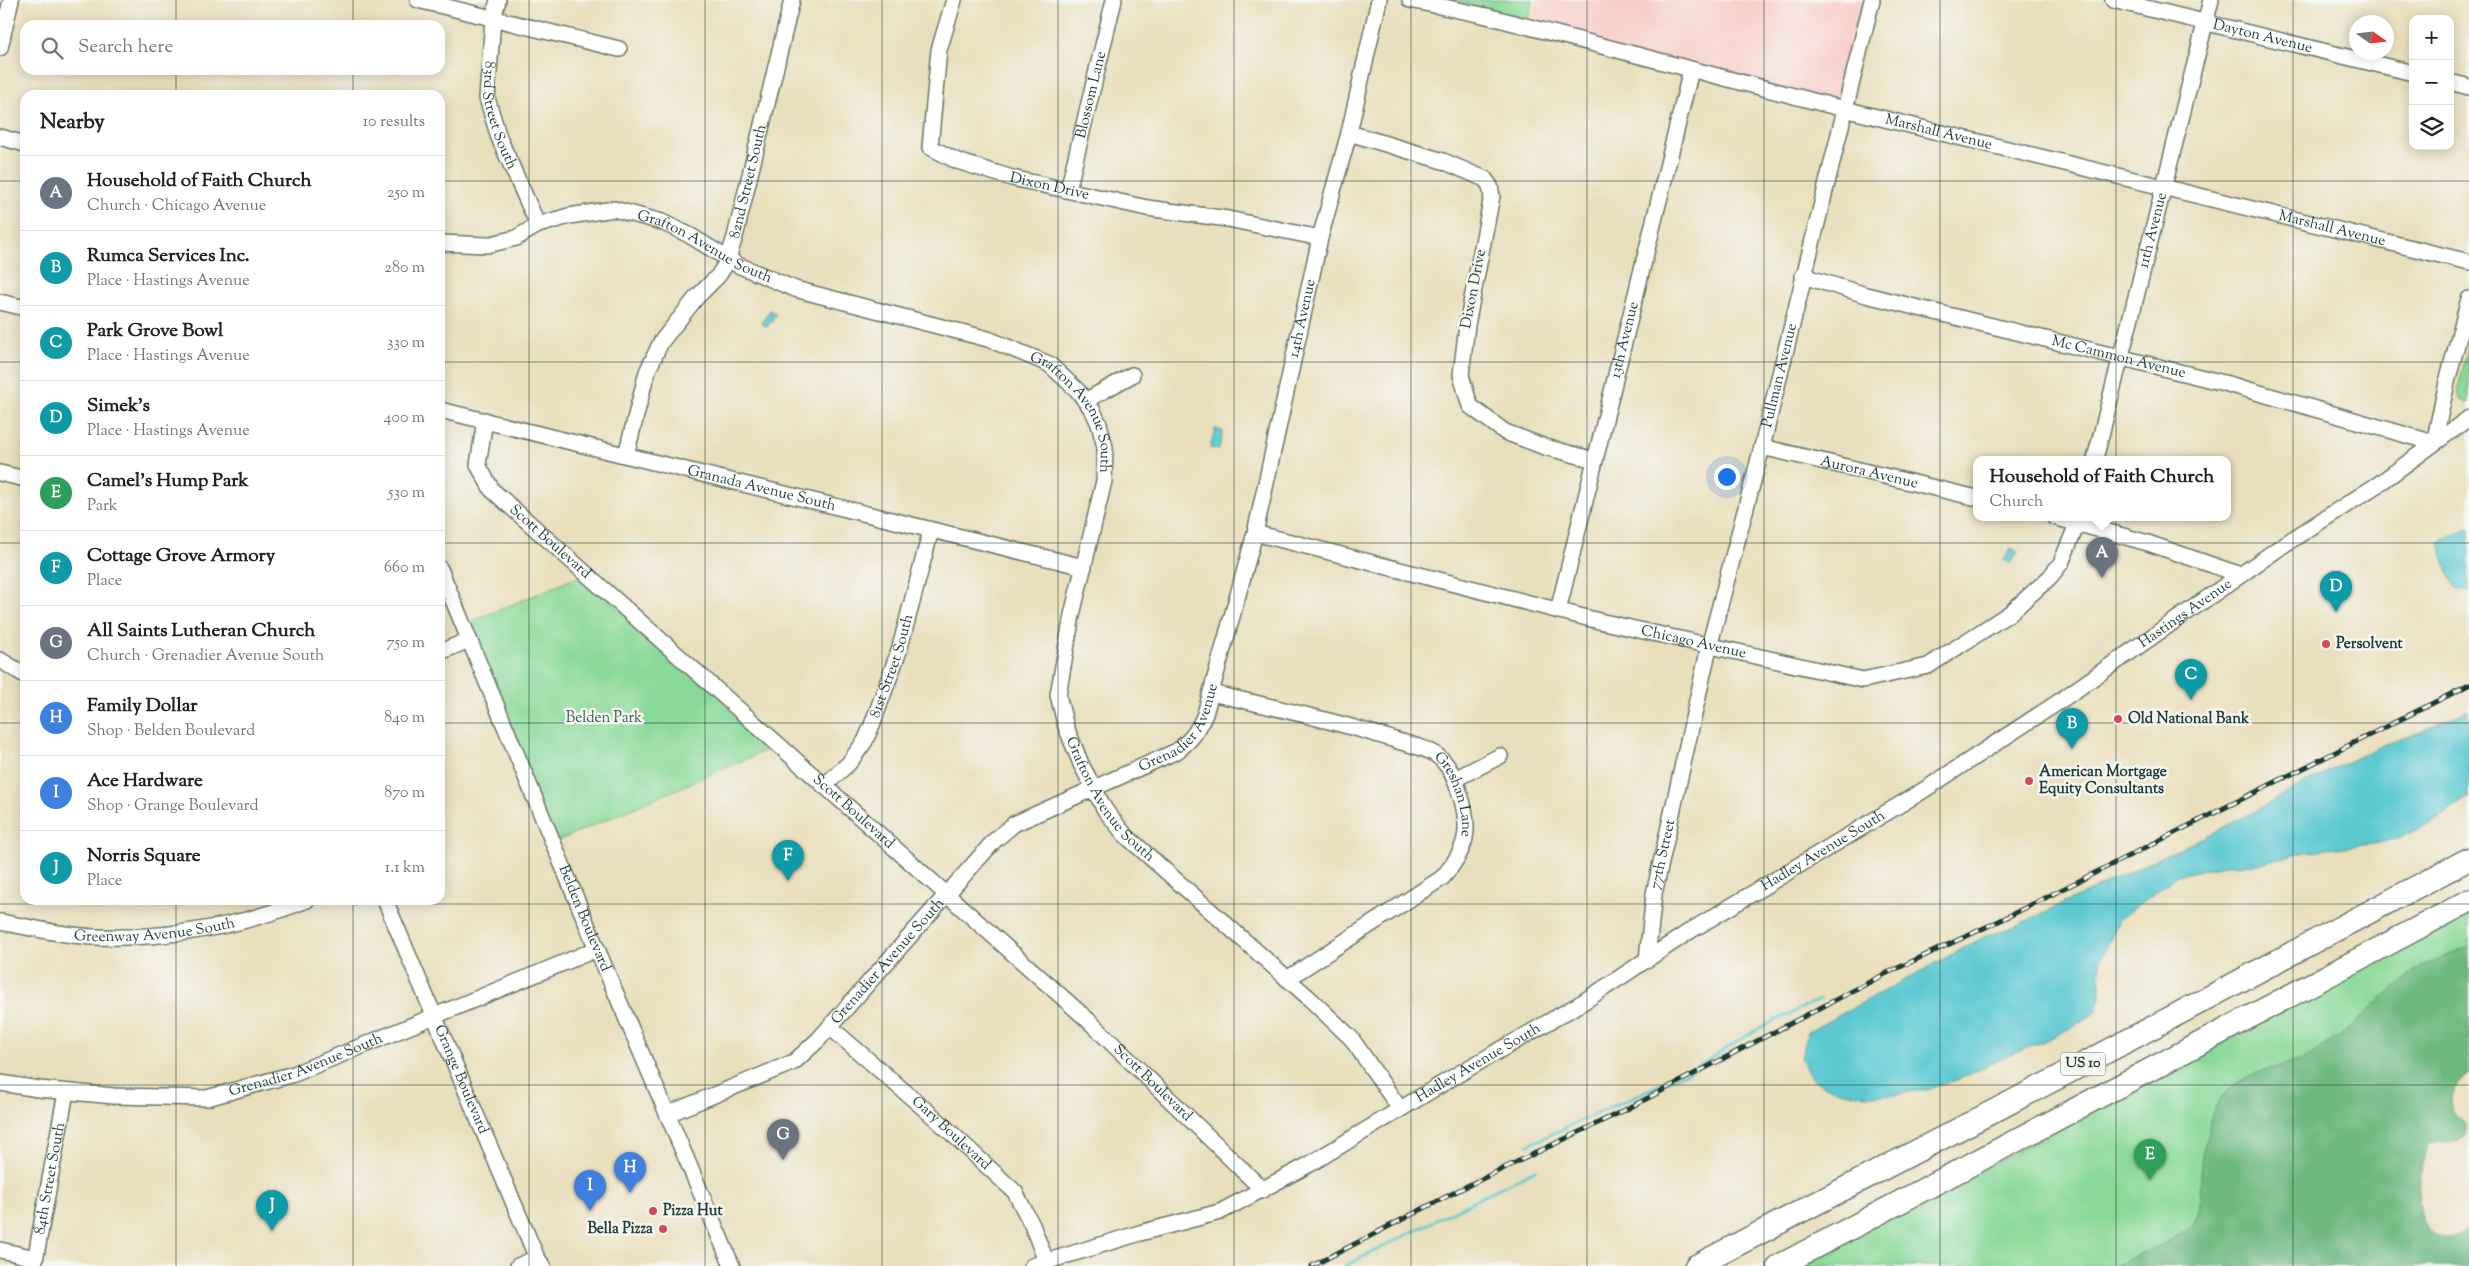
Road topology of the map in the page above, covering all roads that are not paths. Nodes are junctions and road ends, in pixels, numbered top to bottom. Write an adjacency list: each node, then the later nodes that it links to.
1 (11, 0): 14 (street)
2 (418, 0): 12 (street)
3 (498, 0): 12 (street, 83rd Street South)
4 (792, 0): 29 (street, 82nd Street South)
5 (954, 0): 25 (street, Dixon Drive)
6 (1114, 0): 25 (street, Blossom Lane)
7 (1379, 0): 21 (street, 14th Avenue)
8 (1410, 0): 16 (street, Marshall Avenue)
9 (1872, 0): 20 (street, Pullman Avenue)
10 (2113, 0): 13 (street, Dayton Avenue)
11 (2210, 0): 13 (street, 11th Avenue)
12 (493, 19): 15 (street); 26 (street, 83rd Street South)
13 (2205, 22): 17 (street, Dayton Avenue); 24 (street, 11th Avenue)
14 (0, 48)
15 (618, 49)
16 (1691, 70): 20 (street, Marshall Avenue); 45 (street, 13th Avenue)
17 (2409, 72)
18 (2454, 83): 19 (street)
19 (2469, 87)
20 (1844, 109): 24 (street, Marshall Avenue); 31 (street, Pullman Avenue)
21 (1349, 133): 27 (street, 14th Avenue); 45 (street, Dixon Drive)
22 (0, 138): 23 (street)
23 (20, 143)
24 (2164, 186): 30 (street, Marshall Avenue); 35 (street, 11th Avenue)
25 (1068, 190): 27 (street, Dixon Drive)
26 (538, 225): 28 (street, Grafton Avenue South); 29 (street, Grafton Avenue South)
27 (1320, 238): 52 (street, 14th Avenue)
28 (445, 243)
29 (728, 258): 37 (street, Grafton Avenue South); 43 (street, 82nd Street South)
30 (2469, 262)
31 (1804, 276): 35 (street, Mc Cammon Avenue); 42 (street, Pullman Avenue)
32 (2469, 299): 41 (street)
33 (0, 302): 34 (street)
34 (20, 307)
35 (2120, 357): 41 (street, Mc Cammon Avenue); 44 (street, 11th Avenue)
36 (1132, 375): 37 (street)
37 (1085, 401): 53 (street, Grafton Avenue South)
38 (445, 411): 40 (street, Granada Avenue South)
39 (2469, 418): 41 (street, Hastings Avenue)
40 (485, 420): 43 (street, Granada Avenue South); 67 (street, Scott Boulevard)
41 (2434, 443): 54 (street, Hastings Avenue)
42 (1762, 447): 48 (street, Aurora Avenue); 59 (street, Pullman Avenue)
43 (626, 455): 51 (street, Granada Avenue South)
44 (2096, 456)
45 (1595, 460): 56 (street, 13th Avenue)
46 (0, 473): 47 (street)
47 (20, 478)
48 (1973, 497)
49 (2079, 521): 59 (street, Chicago Avenue)
50 (2082, 521): 54 (street)
51 (931, 530): 53 (street, Granada Avenue South); 67 (street, 81st Street South)
52 (1255, 533): 56 (street, Chicago Avenue); 57 (street, 14th Avenue)
53 (1084, 567): 68 (street, Grafton Avenue South)
54 (2241, 575): 69 (street, Hastings Avenue)
55 (445, 582): 58 (street, Belden Boulevard)
56 (1558, 611): 59 (street, Chicago Avenue)
57 (1226, 638): 63 (street, Grenadier Avenue)
58 (469, 640): 60 (street); 76 (street, Belden Boulevard)
59 (1710, 647): 64 (street, Pullman Avenue)
60 (445, 650)
61 (0, 660): 62 (street)
62 (20, 672)
63 (1211, 693): 66 (street, Greshan Lane); 68 (street, Grenadier Avenue)
64 (1687, 751): 77 (street, 77th Street)
65 (1500, 756): 66 (street)
66 (1455, 779): 78 (street, Greshan Lane)
67 (824, 786): 71 (street, Scott Boulevard)
68 (1093, 787): 71 (street, Grenadier Avenue South); 78 (street, Grafton Avenue South)
69 (1900, 804): 77 (street, Hadley Avenue South)
70 (2469, 859): 92 (highway, US 10)
71 (947, 896): 80 (street, Grenadier Avenue South); 85 (street, Scott Boulevard)
72 (2469, 901): 93 (highway, US 10)
73 (292, 905): 75 (street, Greenway Avenue South)
74 (388, 905): 79 (street, Grange Boulevard)
75 (0, 922)
76 (597, 948): 79 (street, Grenadier Avenue South); 84 (street, Belden Boulevard)
77 (1647, 959): 83 (street, Hadley Avenue South)
78 (1288, 980): 83 (street, Grafton Avenue South)
79 (435, 1016): 82 (street, Grenadier Avenue South); 88 (street, Grange Boulevard)
80 (830, 1027): 84 (street, Grenadier Avenue South); 89 (street, Gary Boulevard)
81 (0, 1083): 82 (street, Grenadier Avenue South)
82 (66, 1092): 87 (street, 84th Street South)
83 (1400, 1109): 85 (street, Hadley Avenue South)
84 (668, 1114): 91 (street, Belden Boulevard)
85 (1263, 1190): 89 (street, Hadley Avenue South)
86 (0, 1250): 87 (street)
87 (34, 1262)
88 (539, 1263): 90 (street)
89 (1039, 1263)
90 (518, 1266)
91 (732, 1266)
92 (1696, 1266)
93 (1778, 1266)

